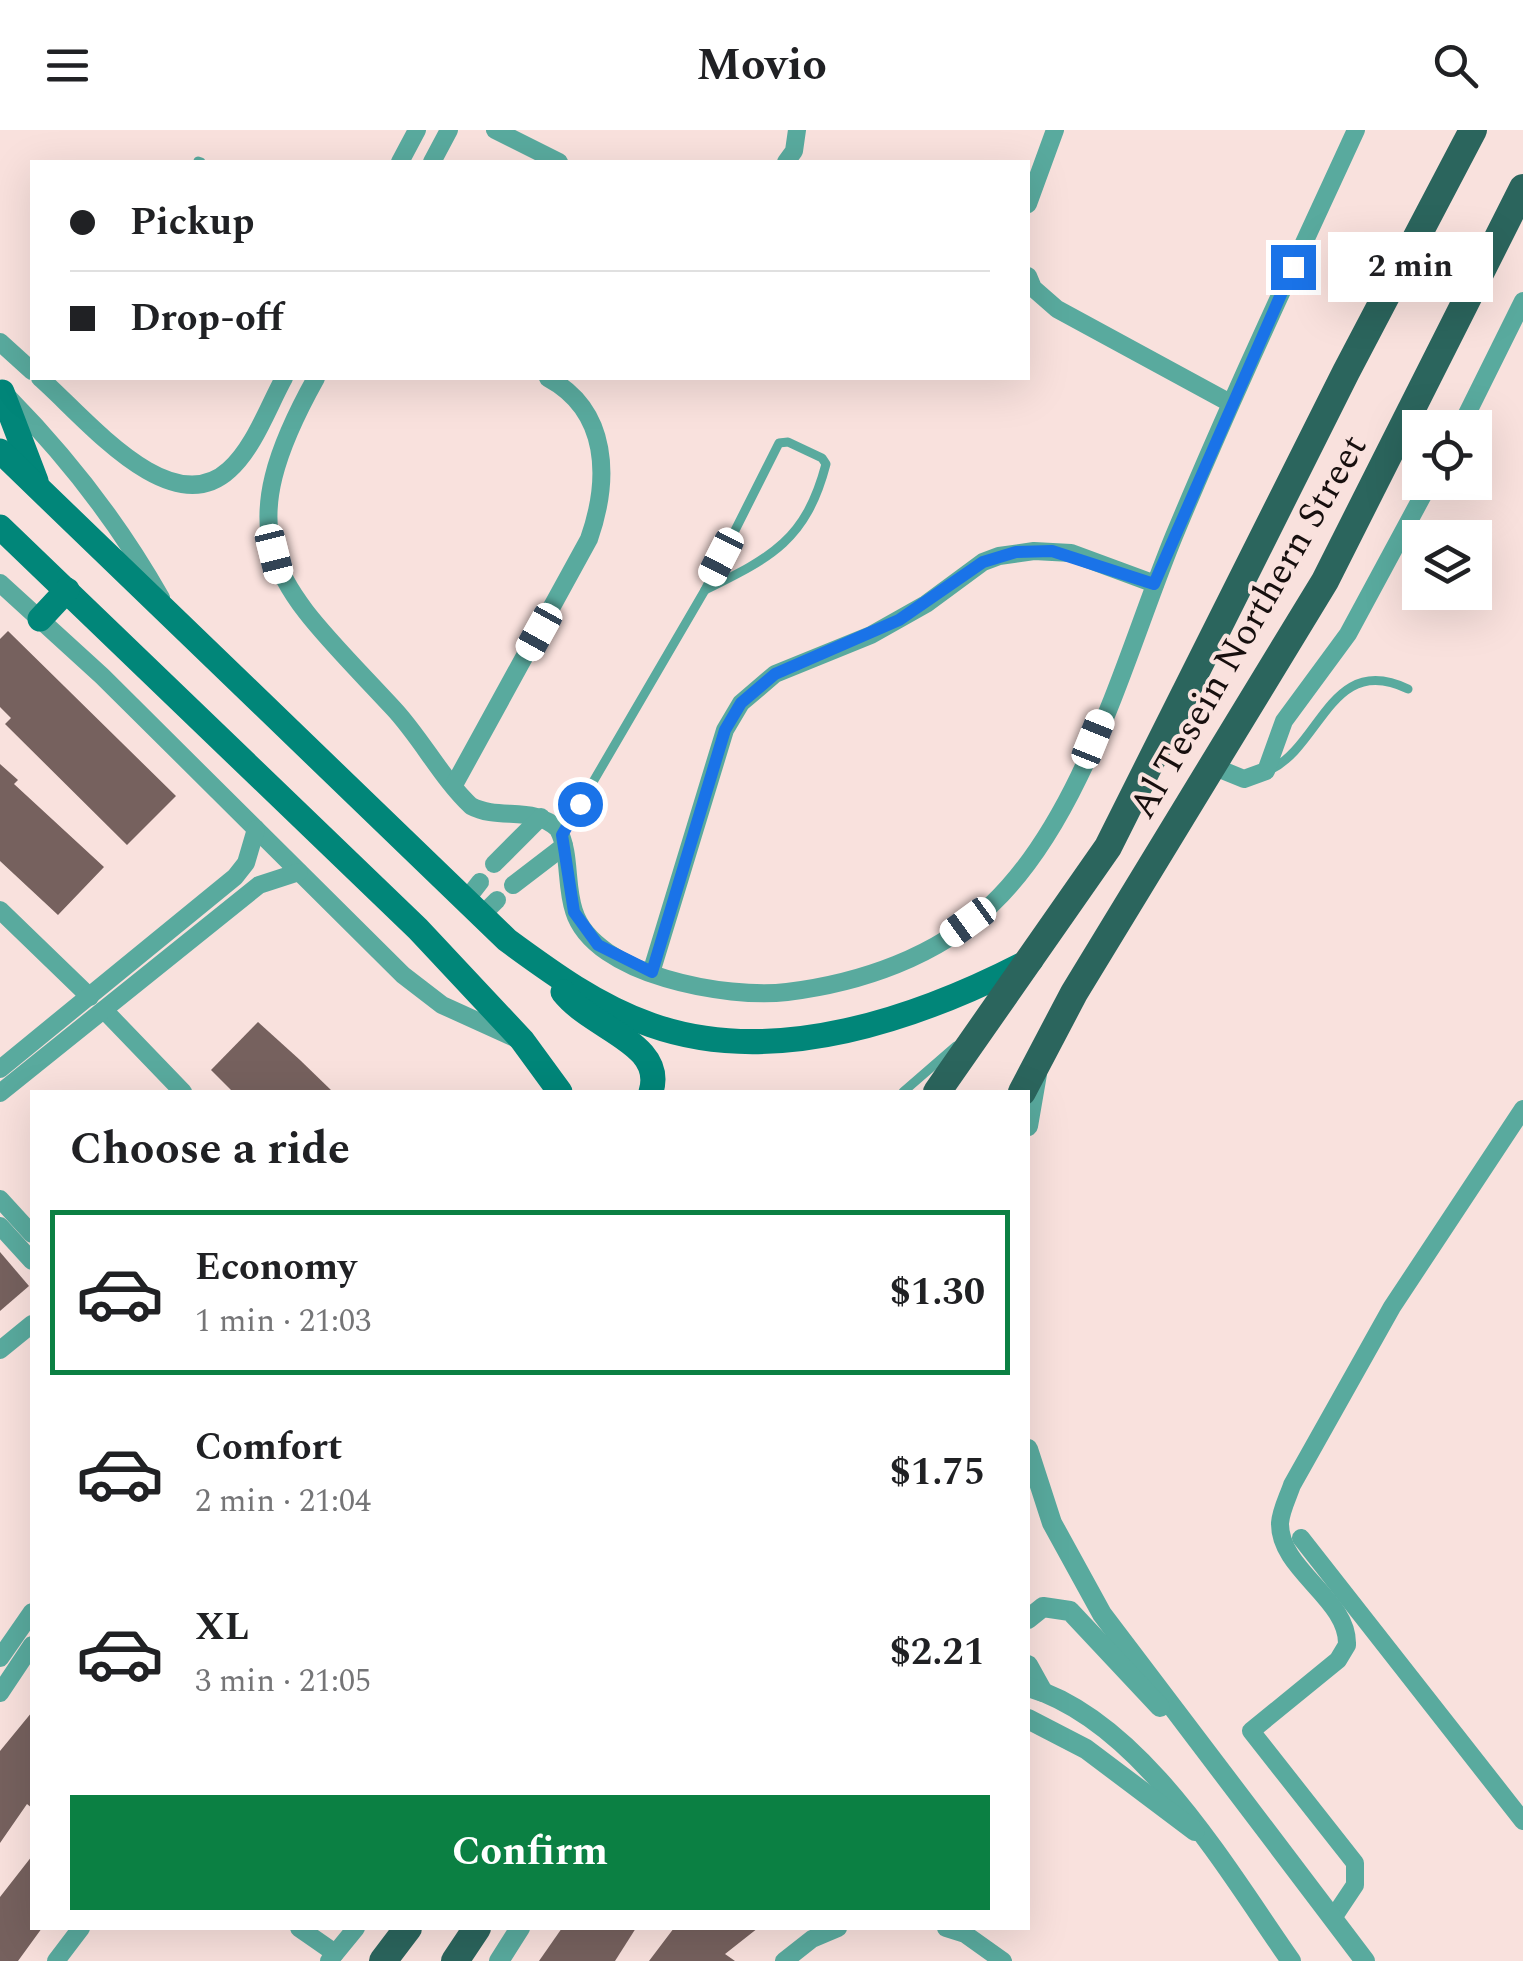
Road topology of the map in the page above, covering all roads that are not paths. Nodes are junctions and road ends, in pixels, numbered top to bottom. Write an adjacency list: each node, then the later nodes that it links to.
1 (416, 130): 8 (street)
2 (449, 130): 9 (street)
3 (495, 130): 10 (street)
4 (797, 130): 11 (street)
5 (1055, 130): 13 (street)
6 (1356, 130): 23 (street)
7 (1473, 130): 46 (main road, Al Tesein Northern Street)
8 (401, 160)
9 (433, 160)
10 (555, 160)
11 (787, 160)
12 (1523, 188): 36 (main road, Al Tesein Northern Street)
13 (1030, 199)
14 (1030, 281): 23 (street)
15 (1523, 301): 24 (street)
16 (0, 342): 17 (street)
17 (30, 368)
18 (42, 380): 19 (street)
19 (283, 380)
20 (315, 380): 38 (street)
21 (552, 380): 38 (street)
22 (1, 390): 26 (main road); 33 (street)
23 (1230, 404): 30 (street)
24 (1469, 410)
25 (0, 451): 26 (main road)
26 (37, 486): 33 (main road)
27 (1420, 500): 37 (street)
28 (0, 527): 31 (main road)
29 (0, 582): 34 (street)
30 (1154, 584): 48 (street); 48 (street)
31 (67, 590): 34 (main road); 51 (main road)
32 (705, 590): 32 (lane); 41 (lane)
33 (171, 616): 47 (main road)
34 (40, 619): 40 (street)
35 (1408, 689): 37 (lane)
36 (1212, 766): 37 (street); 52 (main road, Al Tesein Northern Street)
37 (1266, 772)
38 (454, 785): 39 (street)
39 (541, 817): 41 (street); 42 (street)
40 (256, 829): 43 (street); 49 (street)
41 (563, 840): 44 (street); 48 (street)
42 (494, 864)
43 (299, 872): 49 (street); 51 (street)
44 (513, 885)
45 (0, 910): 49 (street)
46 (1031, 960): 47 (main road); 50 (main road, Al Tesein Northern Street)
47 (550, 971): 58 (main road)
48 (652, 972)
49 (97, 1003): 54 (street); 55 (street); 62 (street)
50 (984, 1028): 59 (lane); 60 (main road, Al Tesein Northern Street)
51 (522, 1040): 53 (main road)
52 (1040, 1056): 61 (main road, Al Tesein Northern Street); 64 (street)
53 (544, 1069): 56 (main road); 57 (main road)
54 (0, 1070)
55 (181, 1090)
56 (559, 1090)
57 (570, 1090)
58 (650, 1090)
59 (905, 1090)
60 (938, 1090)
61 (1023, 1090)
62 (0, 1093)
63 (1523, 1109): 83 (street)
64 (1030, 1114)
65 (0, 1199): 67 (street)
66 (0, 1226): 68 (street)
67 (30, 1232)
68 (30, 1259)
69 (30, 1326): 70 (street)
70 (0, 1350)
71 (1030, 1455): 80 (street)
72 (1302, 1538): 81 (street)
73 (30, 1615): 76 (street)
74 (1030, 1618): 80 (street)
75 (30, 1648): 78 (street)
76 (0, 1658)
77 (1035, 1690): 82 (street)
78 (0, 1693)
79 (1030, 1720): 82 (street)
80 (1183, 1722): 83 (street)
81 (1523, 1822)
82 (1205, 1838): 99 (street)
83 (1333, 1918): 100 (street)
84 (79, 1930): 93 (street)
85 (301, 1930): 92 (street)
86 (354, 1930): 92 (street)
87 (406, 1930): 94 (main road)
88 (476, 1930): 95 (main road)
89 (519, 1930): 96 (street)
90 (833, 1930): 97 (street)
91 (952, 1930): 98 (street)
92 (332, 1957)
93 (56, 1961)
94 (383, 1961)
95 (454, 1961)
96 (499, 1961)
97 (784, 1961)
98 (1003, 1961)
99 (1291, 1961)
100 (1365, 1961)

